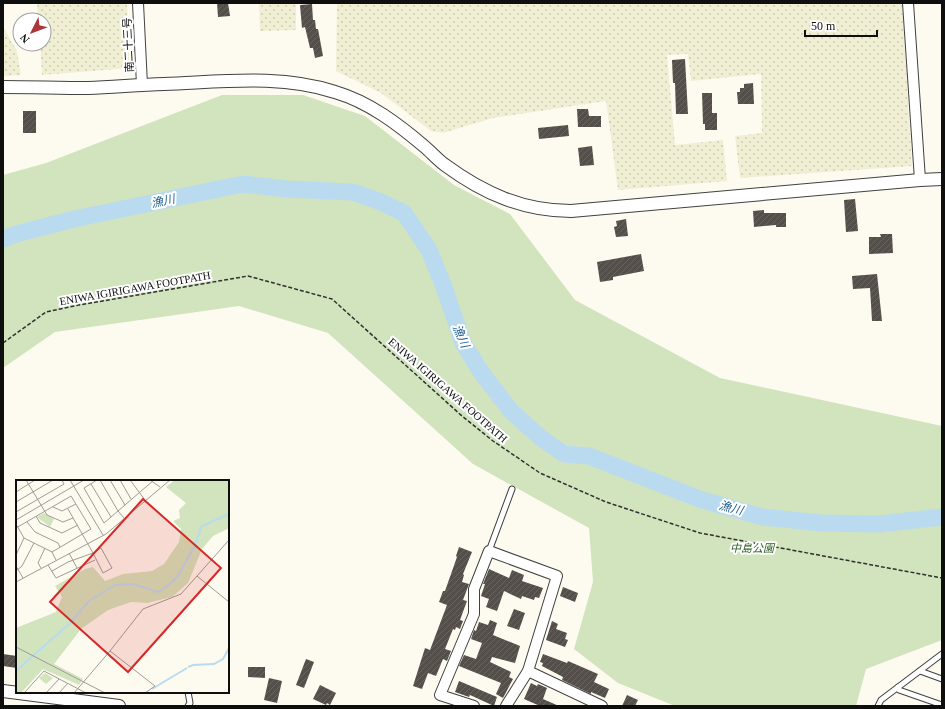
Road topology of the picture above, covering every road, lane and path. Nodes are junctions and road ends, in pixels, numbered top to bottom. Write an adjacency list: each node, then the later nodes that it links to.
1 (138, 3): 3 (street, 南二十三号)
2 (908, 3): 6 (street)
3 (142, 85): 4 (street); 6 (street)
4 (3, 87)
5 (942, 179): 6 (street)
6 (920, 180)
7 (3, 343): 10 (path, ENIWA IGIRIGAWA FOOTPATH)
8 (512, 489): 9 (lane)
9 (488, 552): 12 (street); 23 (street)
10 (942, 578)
11 (942, 654): 13 (lane)
12 (528, 671): 24 (street); 25 (street)
13 (920, 671): 14 (lane); 15 (lane)
14 (942, 679)
15 (898, 688): 20 (lane); 26 (lane)
16 (3, 691): 17 (street)
17 (16, 693)
18 (18, 693): 21 (street)
19 (188, 693): 22 (lane)
20 (942, 705)
21 (119, 706)
22 (188, 706)
23 (474, 706)
24 (506, 706)
25 (602, 706)
26 (878, 706)

